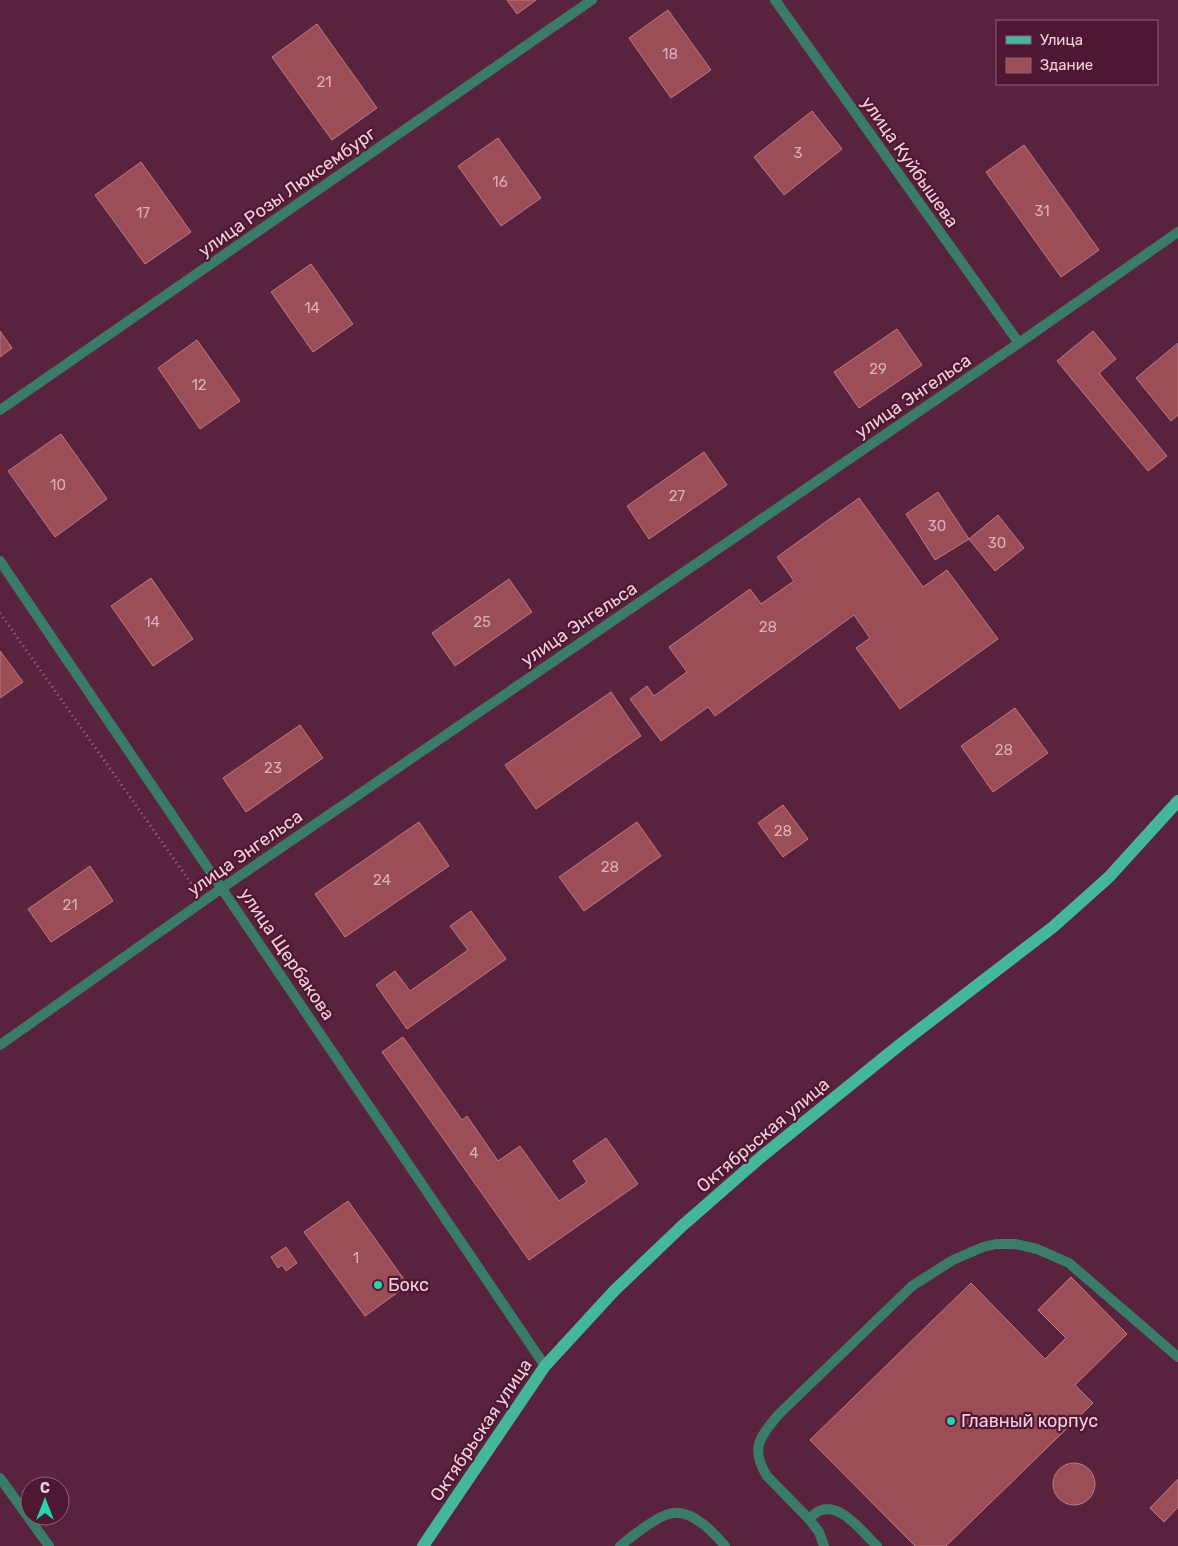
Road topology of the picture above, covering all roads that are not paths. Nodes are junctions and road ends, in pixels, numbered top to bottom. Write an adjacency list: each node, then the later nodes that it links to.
1 (592, 0): 5 (street, улица Розы Люксембург)
2 (775, 0): 4 (street, улица Куйбышева)
3 (1178, 232): 4 (street, улица Энгельса)
4 (1019, 343): 8 (street, улица Энгельса)
5 (0, 410)
6 (0, 561): 8 (street, улица Щербакова)
7 (1178, 801): 11 (main road, Октябрьская улица)
8 (222, 888): 9 (street, улица Энгельса); 11 (street, улица Щербакова)
9 (0, 1045)
10 (1178, 1357): 13 (street)
11 (545, 1366): 15 (main road, Октябрьская улица)
12 (0, 1478): 14 (street)
13 (809, 1519): 18 (street); 19 (street)
14 (49, 1546)
15 (423, 1546)
16 (620, 1546): 17 (street)
17 (725, 1546)
18 (824, 1546)
19 (877, 1546)

